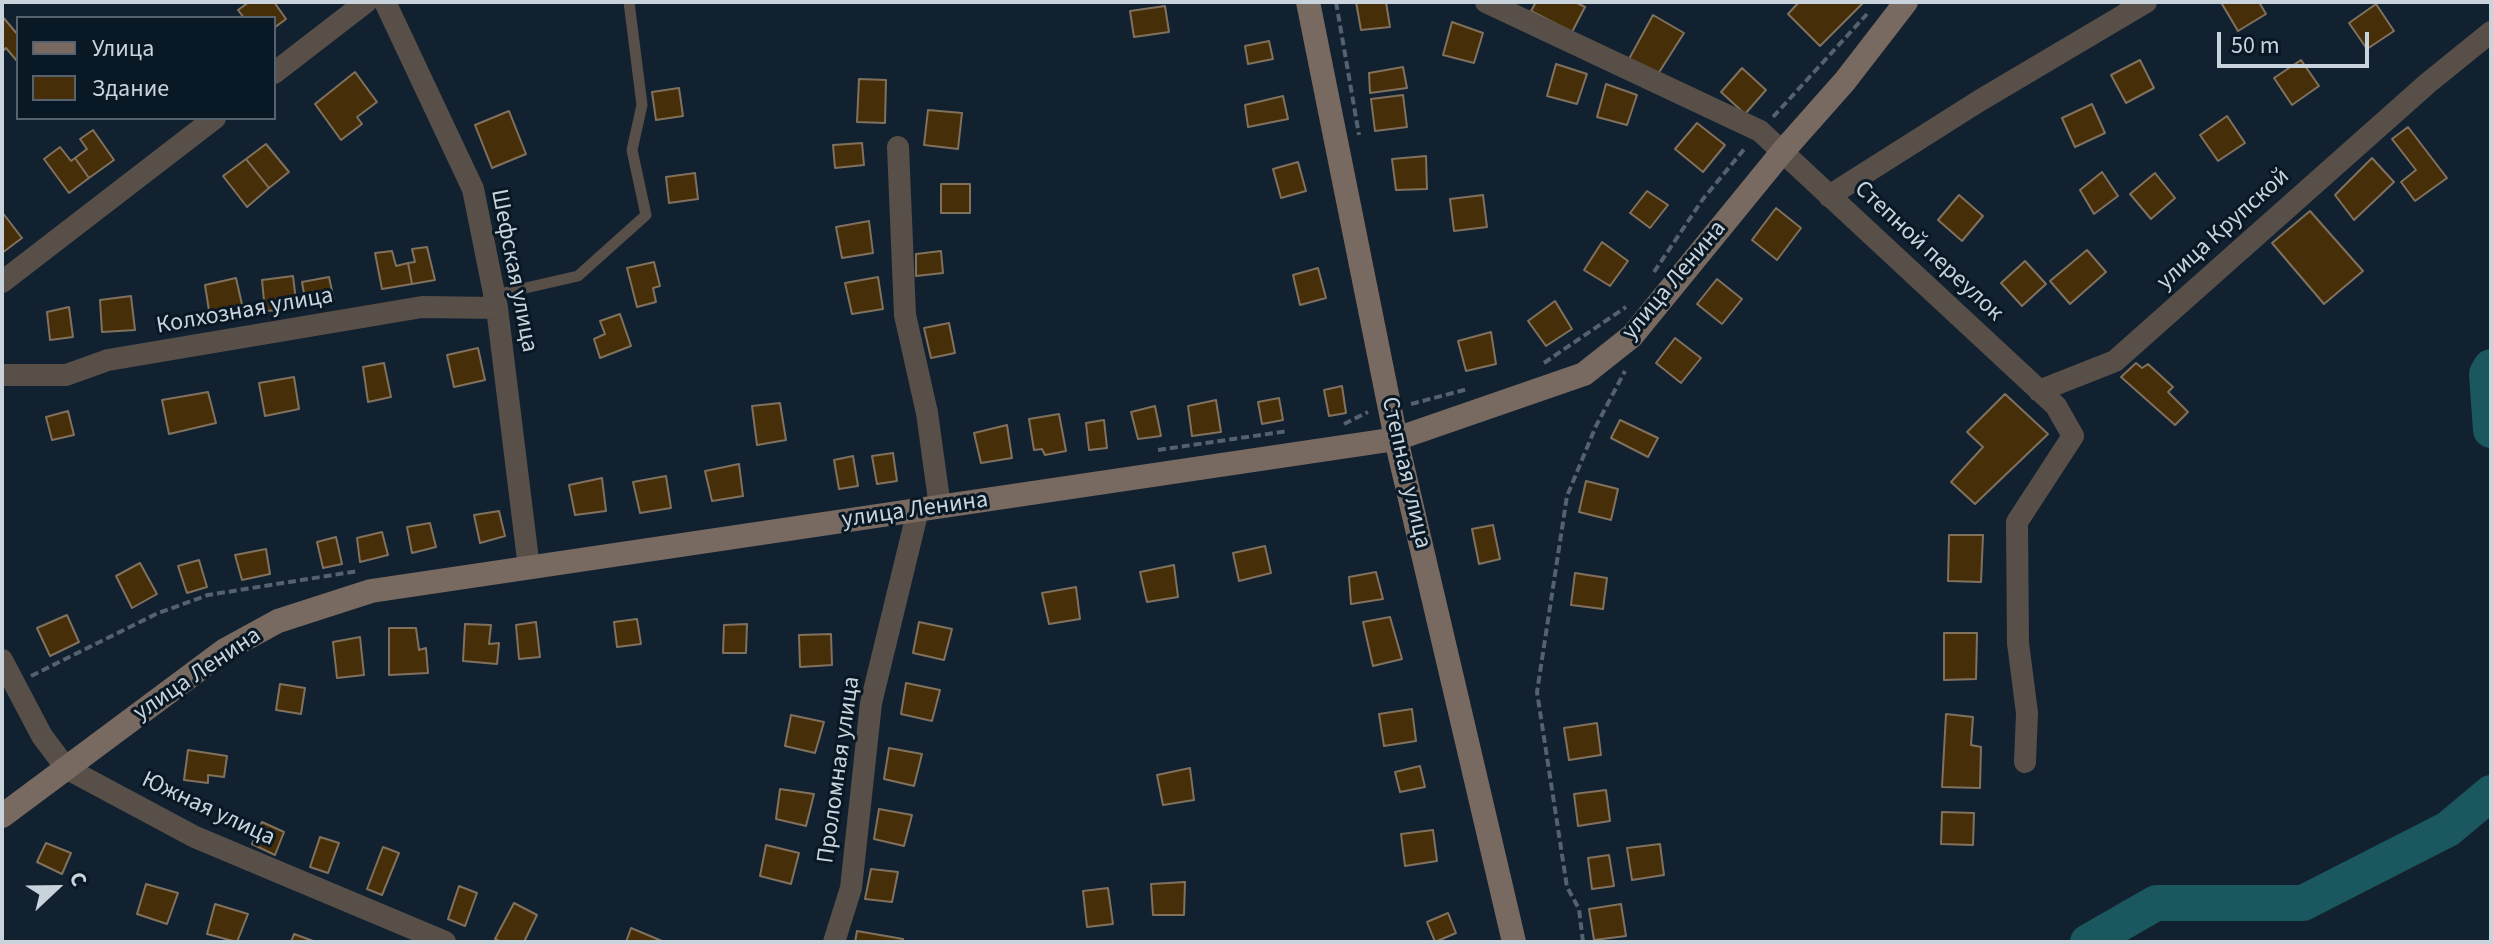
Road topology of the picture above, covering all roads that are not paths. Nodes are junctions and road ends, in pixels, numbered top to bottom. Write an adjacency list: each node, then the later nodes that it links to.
1 (366, 2): 9 (street)
2 (385, 2): 15 (street, Шефская улица)
3 (629, 2): 15 (lane)
4 (1308, 2): 18 (street, Степная улица)
5 (1486, 2): 12 (street)
6 (1906, 2): 12 (street, улица Ленина)
7 (2146, 2): 13 (street)
8 (2491, 32): 17 (street, улица Крупской)
9 (276, 71)
10 (212, 120): 14 (street)
11 (898, 147): 19 (street, Проломная улица)
12 (1783, 151): 13 (street, Степной переулок); 18 (street, улица Ленина)
13 (1829, 196): 17 (street, Степной переулок)
14 (2, 282)
15 (496, 301): 16 (street, Колхозная улица); 20 (street, Шефская улица)
16 (2, 375)
17 (2039, 391): 22 (street, Степной переулок)
18 (1396, 439): 19 (street, улица Ленина); 27 (street, Степная улица)
19 (929, 508): 20 (street, улица Ленина); 26 (street, Проломная улица)
20 (529, 568): 23 (street, улица Ленина)
21 (2, 660): 23 (street, Южная улица)
22 (2025, 762)
23 (66, 768): 24 (street, улица Ленина); 25 (street, Южная улица)
24 (2, 816)
25 (445, 942)
26 (834, 942)
27 (1514, 942)

